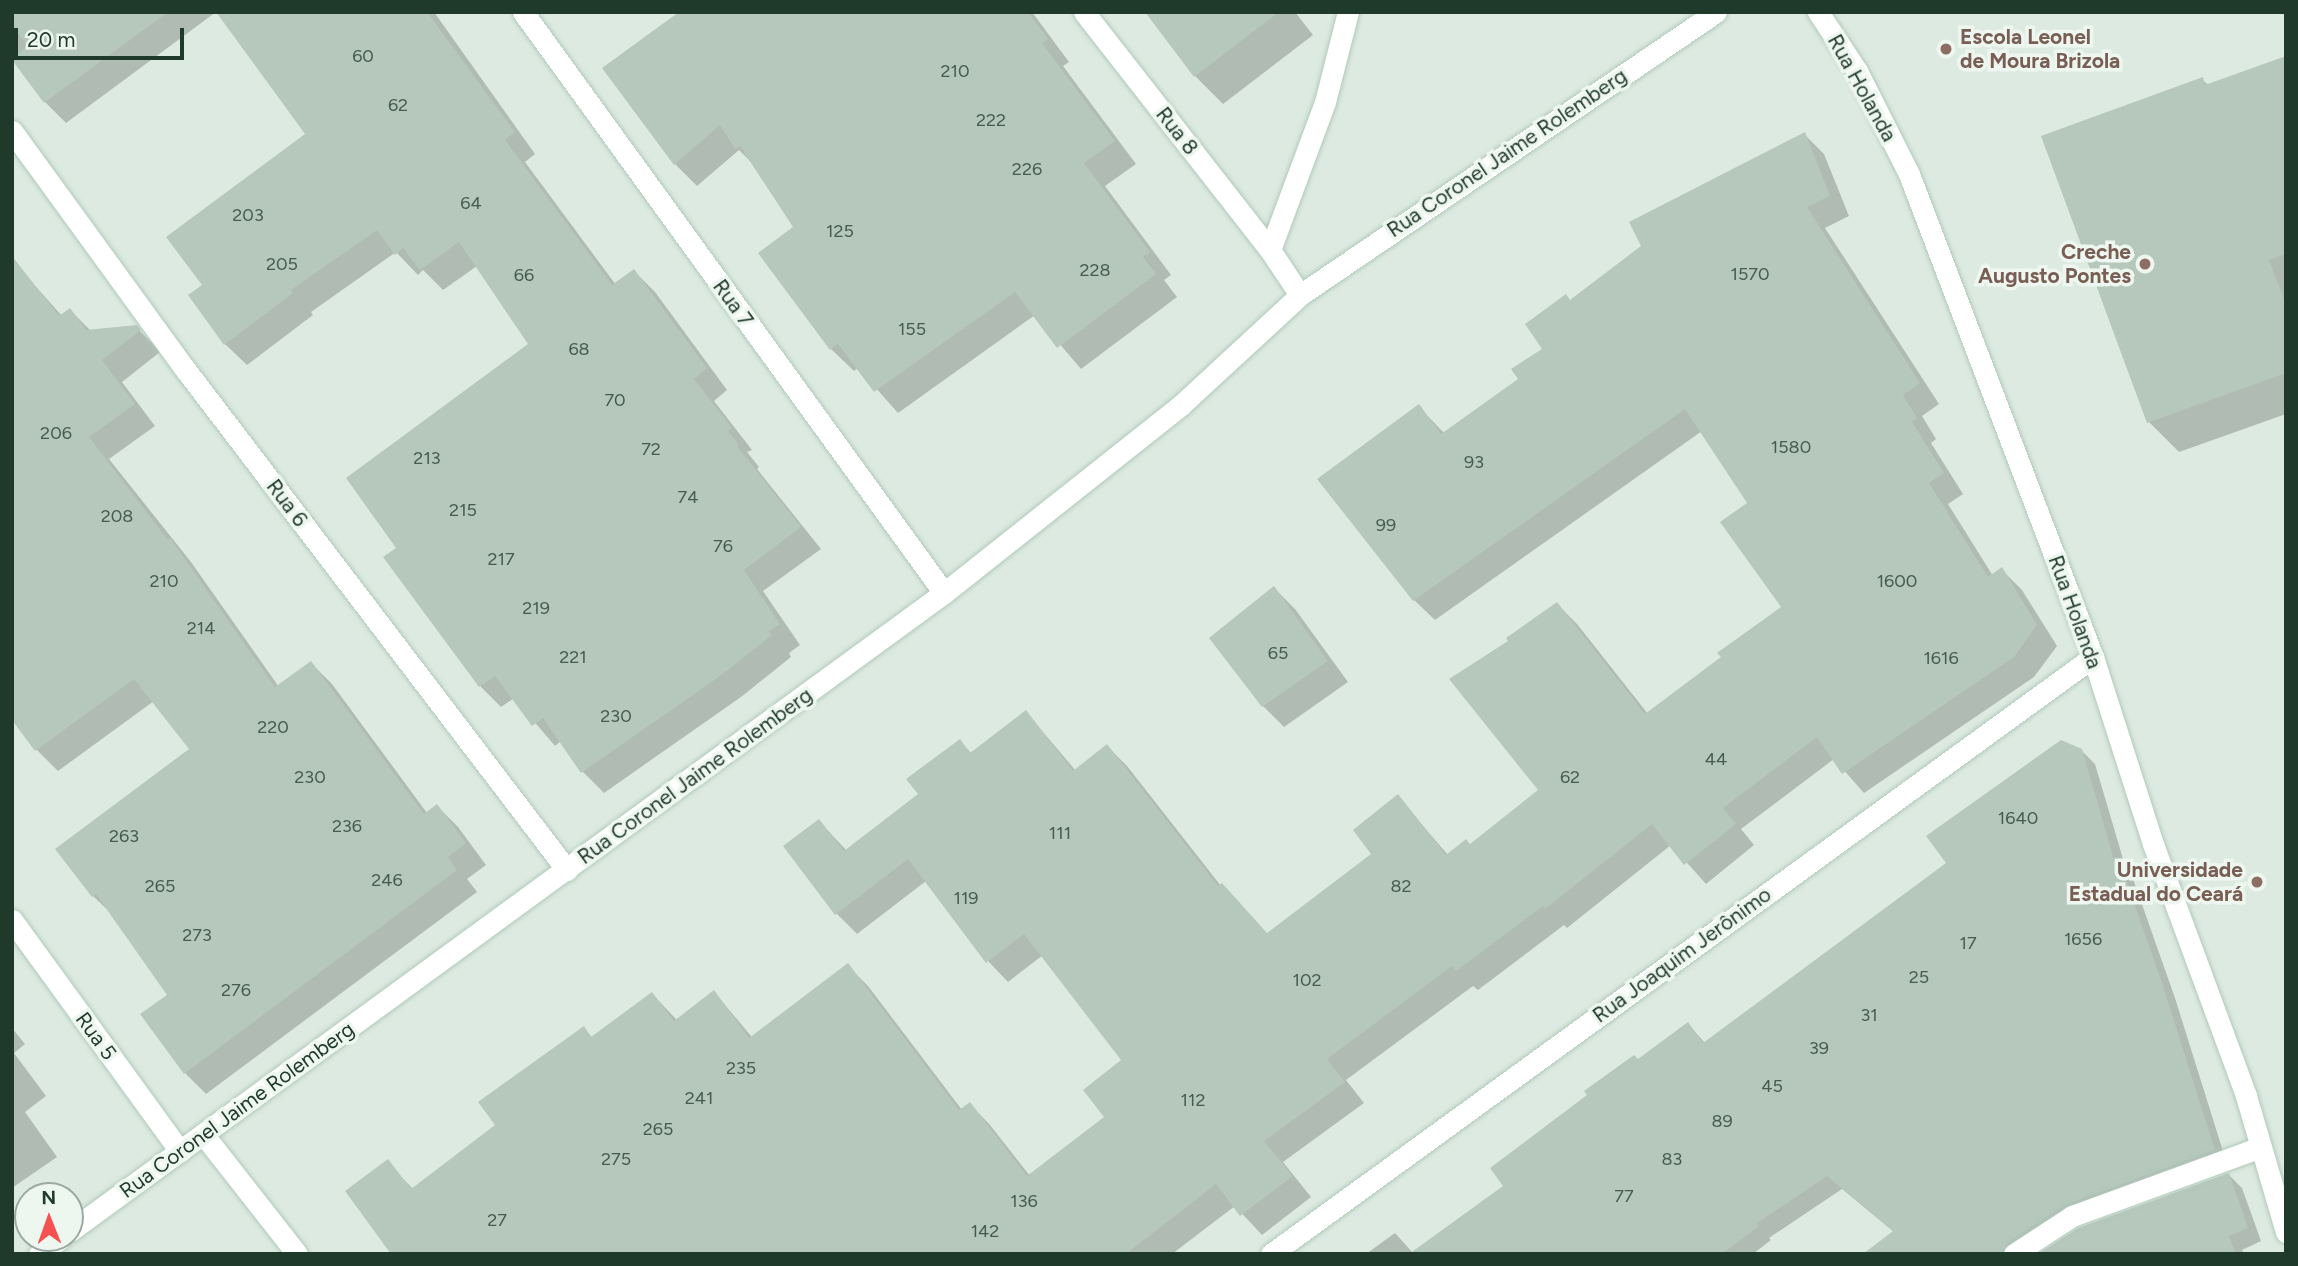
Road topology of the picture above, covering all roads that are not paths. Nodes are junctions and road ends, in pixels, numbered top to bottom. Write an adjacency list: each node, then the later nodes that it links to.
1 (523, 12): 9 (street, Rua 7)
2 (1084, 12): 7 (street, Rua 8)
3 (1348, 12): 7 (street)
4 (1716, 12): 8 (street, Rua Coronel Jaime Rolemberg)
5 (1818, 12): 10 (street, Rua Holanda)
6 (12, 131): 11 (street, Rua 6)
7 (1270, 250): 8 (street)
8 (1300, 295): 9 (street, Rua Coronel Jaime Rolemberg)
9 (944, 593): 11 (street, Rua Coronel Jaime Rolemberg)
10 (2093, 657): 14 (street, Rua Holanda); 19 (street, Rua Joaquim Jerônimo)
11 (567, 870): 13 (street, Rua Coronel Jaime Rolemberg)
12 (12, 920): 15 (street, Rua 5)
13 (203, 1134): 15 (street, Rua Coronel Jaime Rolemberg); 18 (street)
14 (2261, 1147): 17 (street, Rua Holanda); 20 (street)
15 (180, 1151): 16 (street, Rua Coronel Jaime Rolemberg)
16 (84, 1221)
17 (2286, 1232)
18 (297, 1254)
19 (1271, 1254)
20 (2014, 1254)

